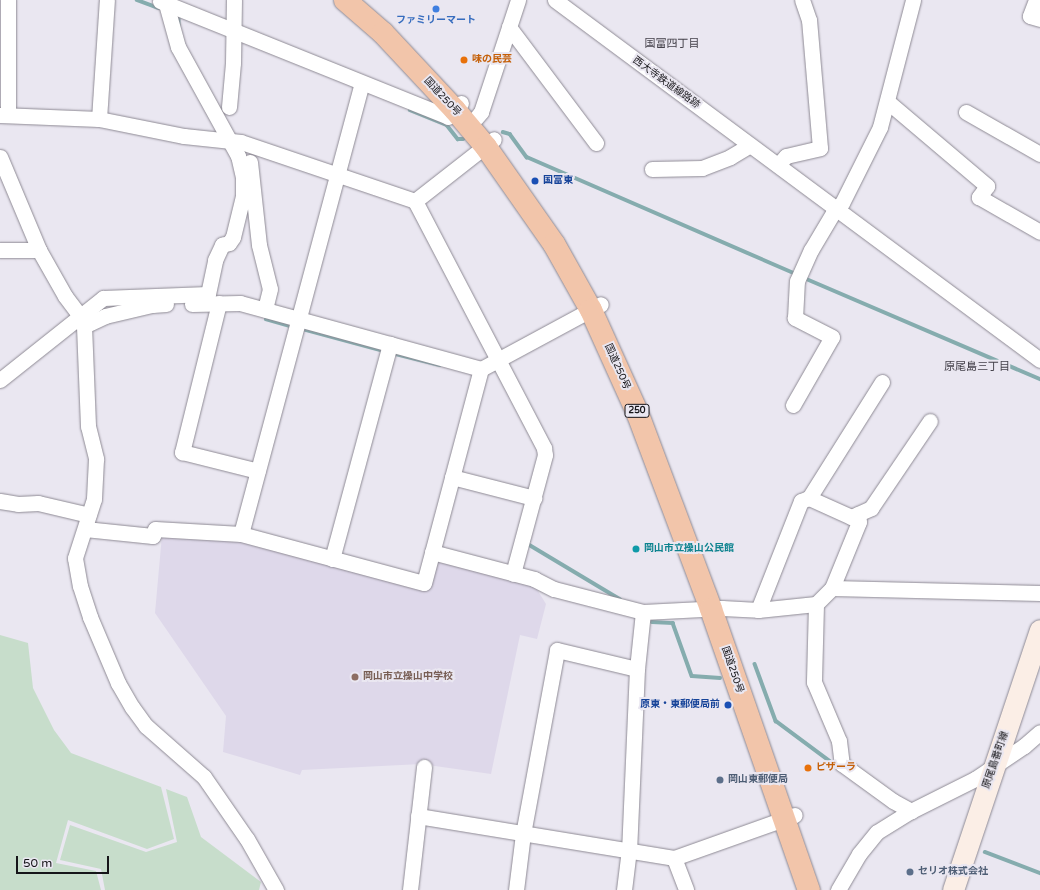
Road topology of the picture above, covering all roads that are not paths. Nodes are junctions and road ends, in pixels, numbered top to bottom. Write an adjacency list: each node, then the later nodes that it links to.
1 (8, 0): 20 (street)
2 (107, 0): 21 (street)
3 (234, 0): 14 (street)
4 (345, 0): 18 (highway, 国道250号 / 250)
5 (361, 0): 18 (highway, 国道250号 / 250)
6 (518, 0): 13 (street)
7 (555, 0): 25 (street, 西大寺鉄道線路跡)
8 (802, 0): 28 (street)
9 (913, 0): 16 (street)
10 (1036, 0): 12 (street)
11 (164, 5): 14 (street); 22 (street)
12 (1040, 19)
13 (509, 27): 18 (street); 24 (street)
14 (232, 34): 15 (street); 17 (street)
15 (360, 87): 18 (street); 30 (street)
16 (888, 102): 32 (street); 33 (street)
17 (229, 107)
18 (464, 110): 23 (highway, 国道250号 / 250)
19 (966, 112): 26 (street)
20 (4, 115): 21 (street)
21 (99, 119): 22 (street)
22 (238, 142): 30 (street); 38 (street); 40 (street)
23 (490, 143): 31 (street); 37 (highway, 国道250号 / 250)
24 (596, 143)
25 (750, 145): 28 (street, 西大寺鉄道線路跡); 29 (street)
26 (1040, 154)
27 (0, 157): 35 (street)
28 (778, 165): 32 (street, 西大寺鉄道線路跡)
29 (652, 169)
30 (335, 176): 31 (street); 39 (street)
31 (415, 201): 42 (street)
32 (836, 209): 43 (street, 西大寺鉄道線路跡); 47 (street)
33 (1040, 232)
34 (0, 250): 35 (street)
35 (39, 250): 40 (street)
36 (219, 303): 38 (street); 40 (street); 49 (street)
37 (596, 307): 42 (street); 63 (highway, 国道250号 / 250)
38 (265, 309): 39 (street)
39 (298, 319): 41 (street); 49 (street)
40 (82, 321): 45 (street); 55 (street)
41 (389, 349): 44 (street); 58 (street)
42 (497, 360): 44 (street); 51 (street)
43 (1040, 360)
44 (481, 369): 50 (street)
45 (0, 380)
46 (882, 382): 52 (street)
47 (793, 405)
48 (930, 421): 54 (street)
49 (258, 471): 56 (street)
50 (452, 477): 51 (street); 57 (street)
51 (534, 498): 59 (street)
52 (809, 498): 54 (street); 64 (street)
53 (0, 501): 55 (street)
54 (858, 514): 60 (street)
55 (87, 522): 56 (street); 77 (street)
56 (241, 534): 58 (street)
57 (432, 552): 58 (street); 59 (street)
58 (332, 559)
59 (513, 574): 65 (street)
60 (832, 588): 61 (street); 62 (street)
61 (1040, 593)
62 (816, 604): 64 (street); 71 (street)
63 (717, 609): 64 (street); 65 (street); 73 (highway, 国道250号 / 250)
64 (758, 610)
65 (643, 612): 67 (street)
66 (1040, 630): 69 (main road, 原尾島番町線)
67 (636, 669): 74 (street); 75 (street)
68 (1040, 732): 69 (street)
69 (994, 766): 71 (street); 85 (main road, 原尾島番町線)
70 (424, 767): 72 (street)
71 (908, 813): 84 (street)
72 (418, 816): 74 (street); 78 (street)
73 (789, 818): 76 (street); 82 (highway, 国道250号 / 250); 83 (highway, 国道250号 / 250)
74 (522, 834): 75 (street); 79 (street)
75 (629, 852): 76 (street); 80 (street)
76 (674, 858): 81 (street)
77 (270, 887)
78 (410, 890)
79 (516, 890)
80 (624, 890)
81 (686, 890)
82 (808, 890)
83 (822, 890)
84 (838, 890)
85 (953, 890)

